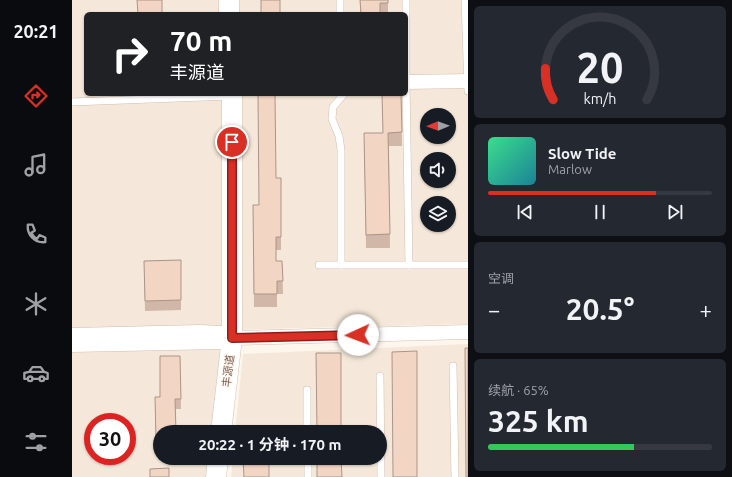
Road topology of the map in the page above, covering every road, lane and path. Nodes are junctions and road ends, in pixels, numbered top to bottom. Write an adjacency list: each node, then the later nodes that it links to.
1 (229, 0): 5 (street)
2 (340, 0): 6 (lane)
3 (406, 0): 7 (lane)
4 (465, 0): 9 (lane)
5 (229, 12)
6 (340, 12)
7 (406, 12)
8 (408, 82): 9 (street)
9 (468, 82): 10 (lane)
10 (468, 90)
11 (209, 96): 15 (lane)
12 (232, 96): 22 (street, 丰源道)
13 (342, 96): 17 (lane)
14 (406, 96): 19 (lane)
15 (72, 102)
16 (319, 265): 17 (lane)
17 (341, 265): 19 (lane)
18 (468, 265): 19 (lane)
19 (409, 266)
20 (468, 332): 22 (street)
21 (72, 335): 22 (street)
22 (232, 338): 23 (street); 27 (street, 丰源道)
23 (72, 345)
24 (453, 366): 34 (lane)
25 (380, 376): 33 (lane)
26 (307, 390): 28 (lane)
27 (222, 425)
28 (307, 425)
29 (217, 465): 31 (street)
30 (308, 465): 32 (lane)
31 (216, 477)
32 (308, 477)
33 (381, 477)
34 (455, 477)

